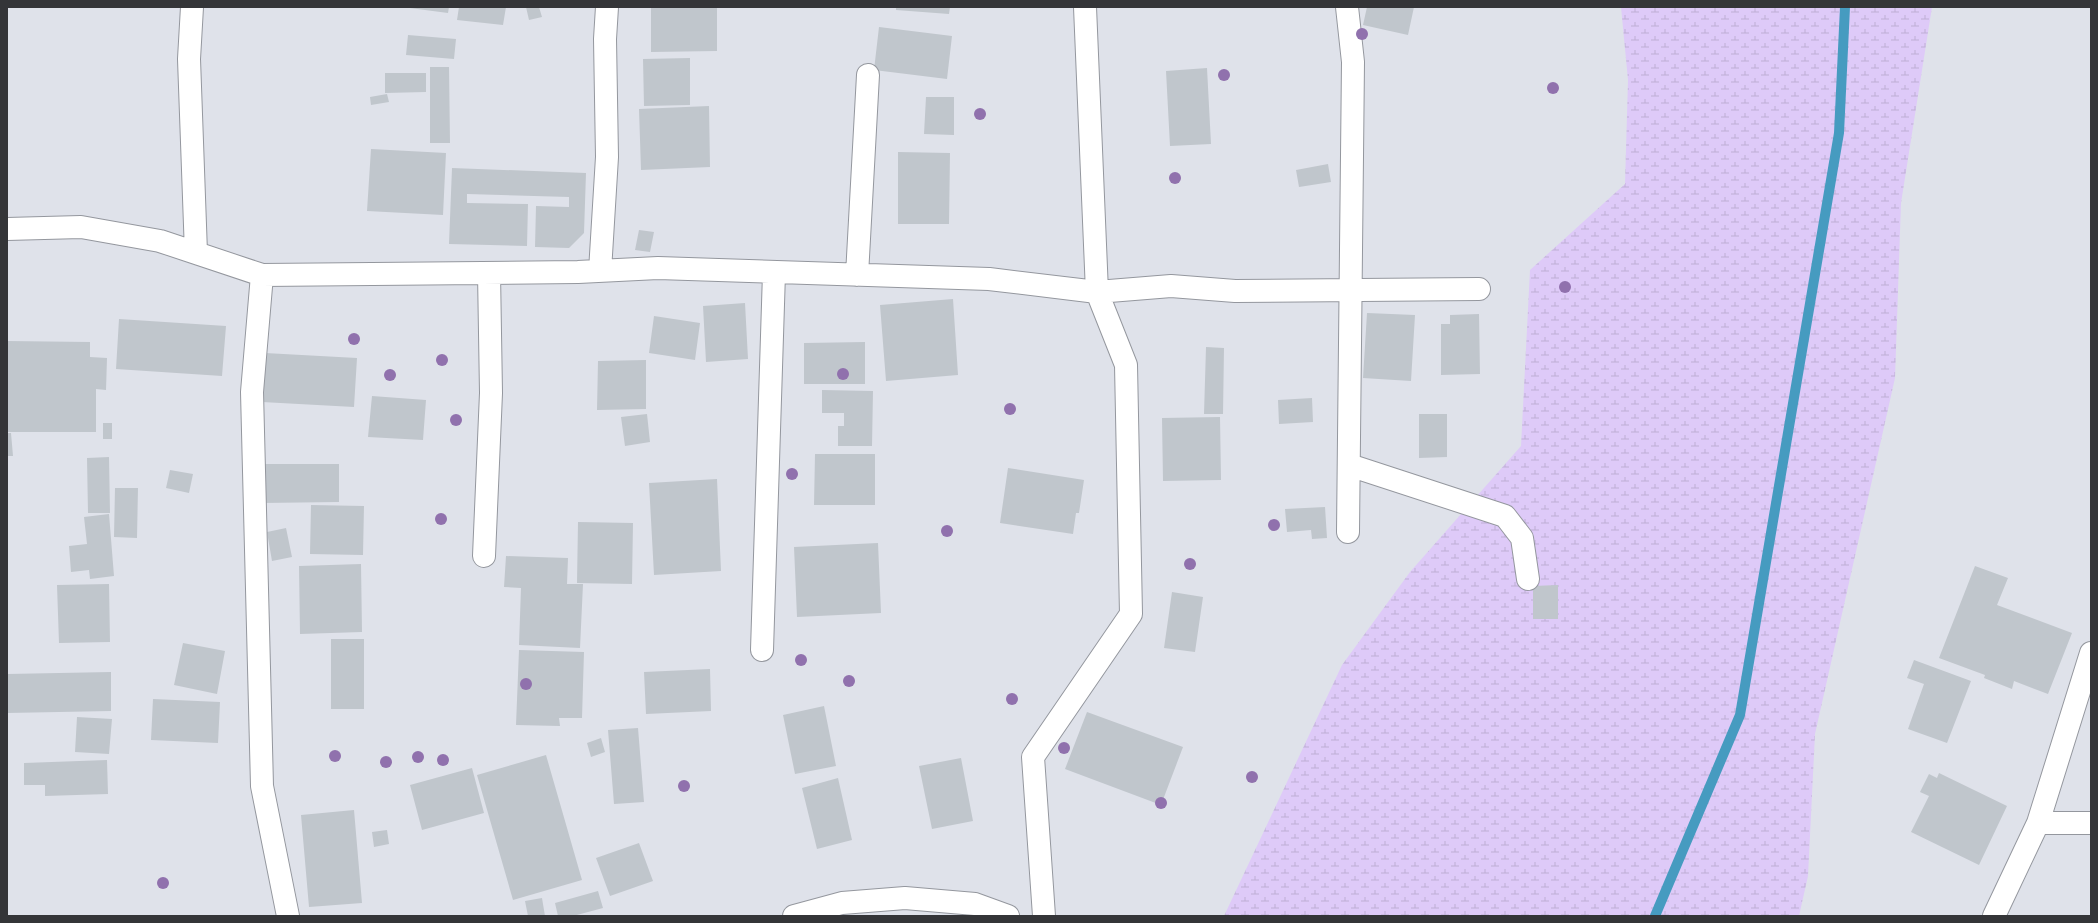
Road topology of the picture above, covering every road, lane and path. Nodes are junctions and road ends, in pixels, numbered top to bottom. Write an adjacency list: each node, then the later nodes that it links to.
1 (192, 7): 7 (street)
2 (607, 7): 8 (street)
3 (1085, 7): 15 (street)
4 (1347, 7): 14 (street)
5 (868, 75): 12 (street)
6 (7, 229): 7 (street)
7 (196, 253): 11 (street)
8 (600, 271): 9 (street); 10 (street)
9 (489, 273): 11 (street); 18 (street)
10 (774, 273): 12 (street); 20 (street)
11 (262, 275): 24 (street)
12 (857, 276): 15 (street)
13 (1478, 289): 14 (street)
14 (1351, 291): 15 (street); 16 (street)
15 (1097, 292): 27 (street)
16 (1349, 465): 17 (street); 19 (street)
17 (1348, 532)
18 (484, 556)
19 (1528, 579)
20 (762, 650)
21 (2091, 653): 22 (street)
22 (2038, 823): 23 (street); 28 (street)
23 (2091, 823)
24 (288, 916)
25 (794, 916): 26 (street)
26 (1008, 916)
27 (1044, 916)
28 (1994, 916)

